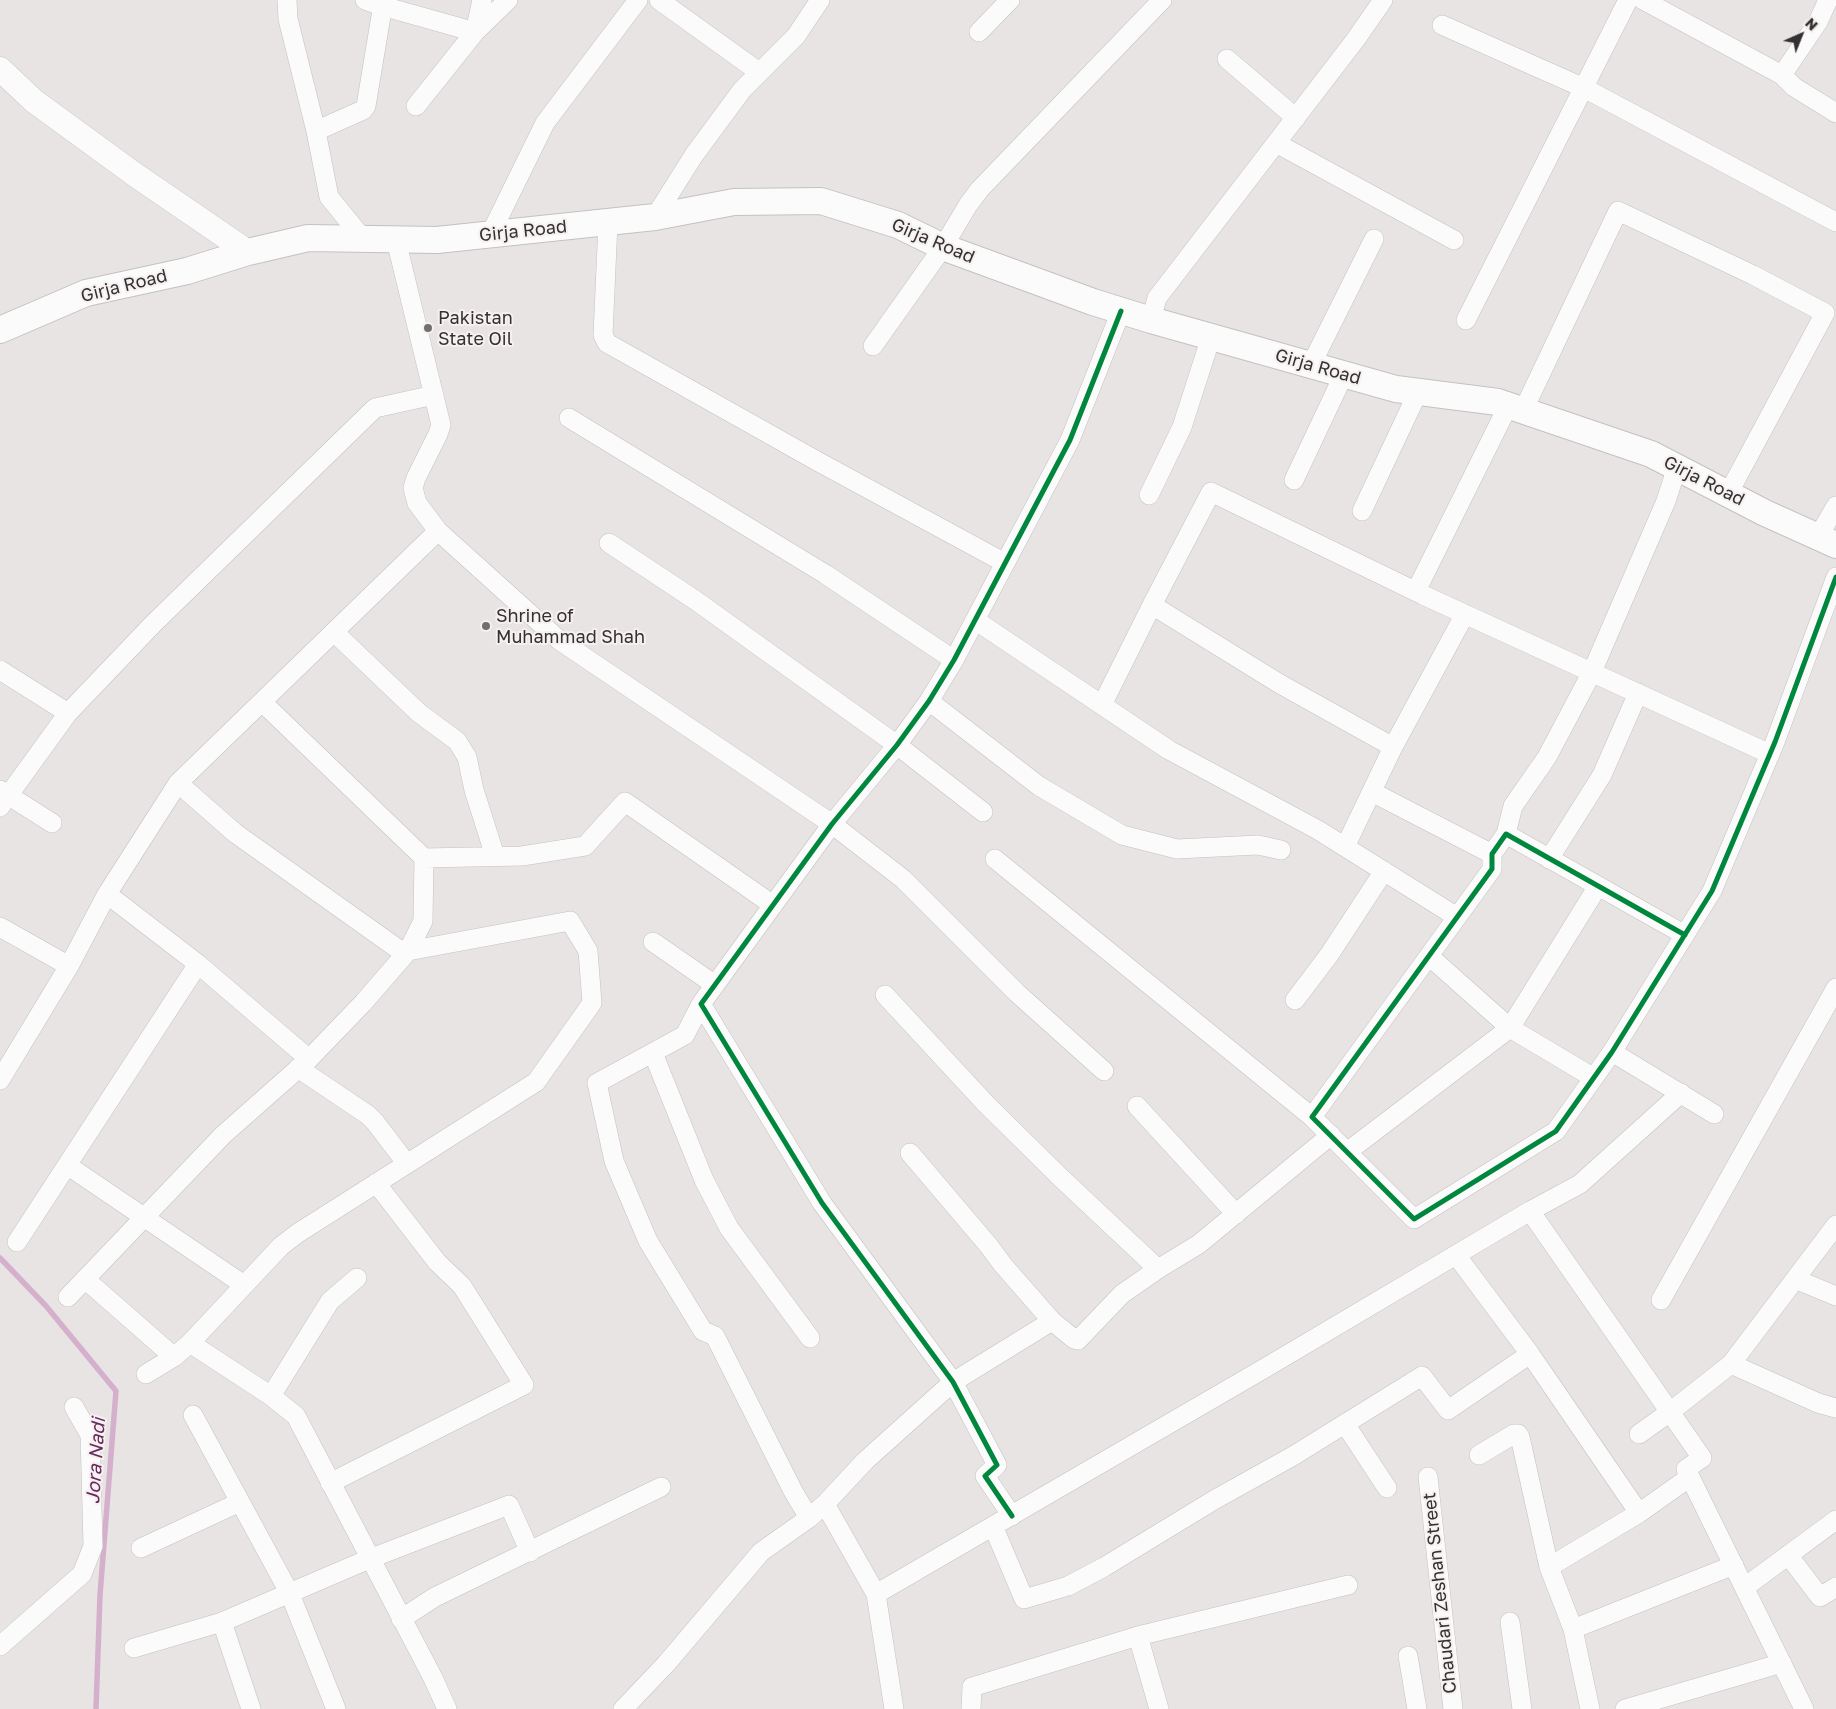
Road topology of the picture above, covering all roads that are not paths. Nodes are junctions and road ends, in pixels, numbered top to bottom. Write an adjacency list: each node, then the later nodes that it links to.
1 (287, 0): 25 (street)
2 (482, 0): 15 (street)
3 (508, 0): 15 (street)
4 (638, 0): 30 (street)
5 (659, 0): 19 (street)
6 (820, 0): 19 (street)
7 (1010, 0): 16 (street)
8 (1162, 0): 35 (street)
9 (1383, 0): 24 (street)
10 (1628, 0): 21 (street)
11 (1642, 0): 20 (street)
12 (1828, 0): 20 (street)
13 (375, 2): 15 (street); 25 (street)
14 (1442, 25): 21 (street)
15 (475, 32): 22 (street)
16 (980, 32)
17 (1227, 59): 24 (street)
18 (0, 69): 36 (street)
19 (759, 72): 27 (street)
20 (1782, 75): 23 (street)
21 (1584, 88): 28 (street); 39 (street)
22 (416, 106)
23 (1836, 113)
24 (1296, 118): 26 (street)
25 (316, 131): 32 (street)
26 (1276, 143): 34 (street); 38 (street)
27 (655, 217): 29 (main road, Girja Road); 35 (main road, Girja Road)
28 (1836, 222)
29 (608, 223): 30 (main road, Girja Road); 58 (street)
30 (490, 235): 33 (main road, Girja Road)
31 (1374, 239): 43 (street)
32 (364, 240): 33 (main road, Girja Road); 36 (main road, Girja Road)
33 (396, 240): 46 (street)
34 (1454, 240)
35 (943, 247): 37 (main road, Girja Road); 42 (street)
36 (248, 252): 40 (main road, Girja Road)
37 (1121, 311): 38 (main road, Girja Road); 58 (street)
38 (1151, 320): 41 (main road, Girja Road)
39 (1466, 320)
40 (0, 330)
41 (1211, 337): 43 (main road, Girja Road); 52 (street)
42 (873, 346)
43 (1310, 365): 44 (main road, Girja Road)
44 (1344, 374): 45 (main road, Girja Road); 50 (street)
45 (1418, 392): 47 (main road, Girja Road); 54 (street)
46 (434, 395): 55 (street); 72 (street)
47 (1516, 408): 49 (main road, Girja Road); 51 (street); 60 (street)
48 (570, 418): 65 (street)
49 (1677, 468): 51 (main road, Girja Road); 67 (street)
50 (1294, 480)
51 (1728, 494): 56 (main road, Girja Road)
52 (1149, 495)
53 (1836, 506): 56 (street)
54 (1362, 511)
55 (438, 531): 64 (street); 81 (street)
56 (1827, 541)
57 (609, 543): 73 (street)
58 (1005, 563): 63 (street)
59 (1836, 578): 75 (street)
60 (1416, 591): 61 (street); 62 (street)
61 (1152, 605): 71 (street); 74 (street)
62 (1465, 614): 67 (street); 74 (street)
63 (975, 620): 65 (street); 71 (street)
64 (334, 632): 70 (street); 86 (street)
65 (954, 660): 69 (street)
66 (0, 670): 72 (street)
67 (1592, 672): 68 (street); 82 (street)
68 (1638, 693): 75 (street); 89 (street)
69 (929, 701): 73 (street); 84 (street)
70 (262, 702): 76 (street); 87 (street)
71 (1102, 705): 83 (street)
72 (68, 713): 78 (street)
73 (897, 745): 79 (street); 81 (street)
74 (1393, 747): 77 (street)
75 (1770, 754): 96 (street)
76 (178, 783): 92 (street); 98 (street)
77 (1372, 792): 83 (street); 85 (street)
78 (3, 797): 80 (street)
79 (983, 812)
80 (52, 823)
81 (832, 824): 93 (street); 111 (street)
82 (1506, 834): 85 (street); 89 (street)
83 (1345, 847): 90 (street)
84 (1281, 850)
85 (1492, 854): 94 (street)
86 (495, 856): 87 (street); 93 (street)
87 (424, 858): 98 (street)
88 (996, 859): 117 (street)
89 (1549, 859): 91 (street)
90 (1384, 871): 94 (street); 105 (street)
91 (1598, 886): 96 (street); 107 (street)
92 (107, 894): 100 (street); 101 (street)
93 (773, 905): 102 (street)
94 (1457, 917): 99 (street)
95 (0, 927): 101 (street)
96 (1684, 935): 108 (street)
97 (653, 942): 102 (street)
98 (406, 952): 110 (street); 121 (street)
99 (1429, 956): 107 (street); 117 (street)
100 (198, 964): 110 (street); 122 (street)
101 (69, 966): 113 (street)
102 (715, 985): 106 (street)
103 (1836, 988): 137 (street)
104 (885, 995): 130 (street)
105 (1295, 1000)
106 (701, 1004): 109 (street); 145 (street)
107 (1510, 1028): 112 (street); 119 (street)
108 (1612, 1052): 112 (street); 114 (street)
109 (653, 1053): 139 (street); 163 (street)
110 (304, 1064): 121 (street); 126 (street)
111 (1104, 1071)
112 (1594, 1078): 119 (street)
113 (0, 1080)
114 (1680, 1093): 116 (street); 124 (street)
115 (1137, 1106): 125 (street)
116 (1714, 1114)
117 (1312, 1117): 118 (street)
118 (1331, 1135): 119 (street); 125 (street)
119 (1347, 1152)
120 (910, 1153): 138 (street)
121 (407, 1164): 123 (street)
122 (67, 1165): 126 (street); 128 (street)
123 (376, 1183): 134 (street); 156 (street)
124 (1530, 1211): 129 (street); 149 (street)
125 (1236, 1214): 130 (street)
126 (144, 1217): 132 (street); 134 (street)
127 (1836, 1225): 133 (street)
128 (16, 1242)
129 (1456, 1255): 141 (street); 162 (street)
130 (1158, 1269): 138 (street)
131 (357, 1278): 146 (street)
132 (85, 1279): 136 (street); 142 (street)
133 (1795, 1279): 135 (street); 143 (street)
134 (244, 1285): 140 (street)
135 (1836, 1296)
136 (68, 1297)
137 (1661, 1300)
138 (1052, 1321): 145 (street)
139 (810, 1338)
140 (190, 1343): 142 (street); 146 (street)
141 (1530, 1354): 151 (street); 161 (street)
142 (174, 1357): 144 (street)
143 (1731, 1364): 148 (street); 149 (street)
144 (146, 1374)
145 (953, 1382): 160 (street); 162 (street)
146 (272, 1396): 156 (street)
147 (74, 1407): 182 (street)
148 (1836, 1408)
149 (1670, 1412): 152 (street); 155 (street)
150 (193, 1415): 159 (street)
151 (1345, 1424): 158 (street); 165 (street)
152 (1638, 1434)
153 (1479, 1455): 171 (street)
154 (1428, 1477): 194 (street, Chaudari Zeshan Street)
155 (1690, 1477): 161 (street); 170 (street)
156 (330, 1483): 169 (street)
157 (661, 1487): 167 (street)
158 (1387, 1488)
159 (240, 1502): 166 (street); 175 (street)
160 (825, 1504): 163 (street); 176 (street)
161 (1639, 1513): 171 (street)
162 (1012, 1516): 165 (street)
163 (809, 1518): 189 (street)
164 (1836, 1520): 168 (street)
165 (993, 1526): 176 (street)
166 (141, 1548)
167 (530, 1552): 169 (street); 177 (street)
168 (1788, 1556): 173 (street); 174 (street)
169 (369, 1559): 175 (street); 177 (street)
170 (1734, 1565): 173 (street); 180 (street)
171 (1550, 1566): 180 (street)
172 (1348, 1585): 181 (street)
173 (1745, 1587): 185 (street)
174 (1836, 1587)
175 (290, 1594): 178 (street); 187 (street)
176 (876, 1594): 190 (street)
177 (401, 1619): 188 (street)
178 (222, 1622): 183 (street); 186 (street)
179 (1510, 1622): 195 (street)
180 (1573, 1629): 196 (street)
181 (1138, 1636): 191 (street); 192 (street)
182 (0, 1646)
183 (134, 1648)
184 (1408, 1656): 193 (street)
185 (1782, 1663): 197 (street); 198 (street)
186 (251, 1709)
187 (336, 1709)
188 (447, 1709)
189 (623, 1709)
190 (894, 1709)
191 (970, 1709)
192 (1159, 1709)
193 (1417, 1709)
194 (1453, 1709)
195 (1522, 1709)
196 (1590, 1709)
197 (1625, 1709)
198 (1804, 1709)

